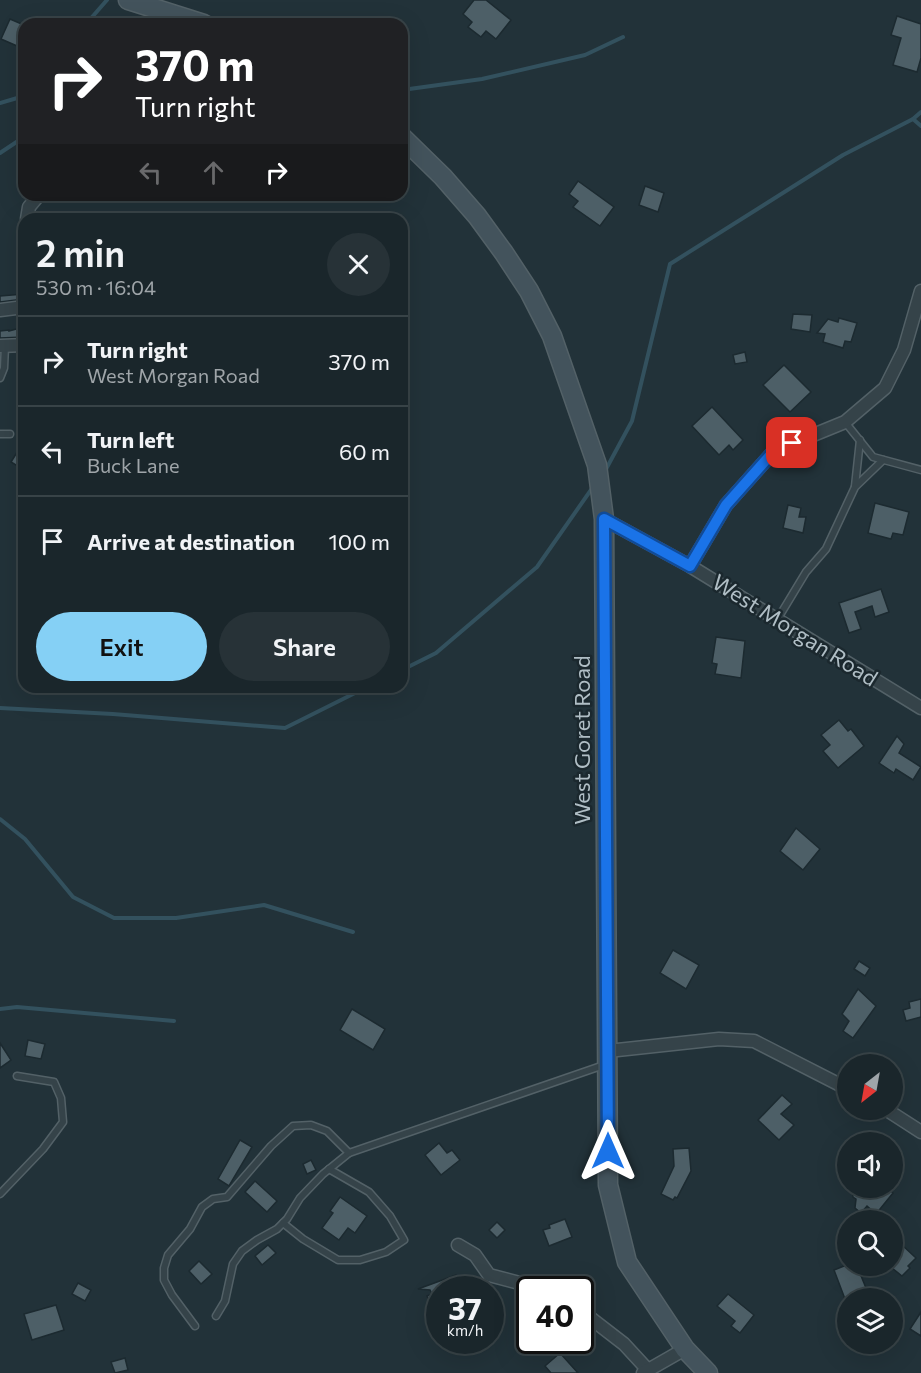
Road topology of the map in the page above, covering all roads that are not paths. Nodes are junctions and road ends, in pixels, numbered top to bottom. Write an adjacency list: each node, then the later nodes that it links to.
1 (128, 0): 2 (street)
2 (182, 18)
3 (408, 143): 17 (street, West Goret Road)
4 (921, 291): 10 (street)
5 (18, 308): 6 (street)
6 (0, 310)
7 (18, 345): 8 (street)
8 (3, 346): 9 (lane)
9 (0, 378)
10 (844, 422): 13 (lane); 18 (street)
11 (0, 434): 12 (lane)
12 (10, 434)
13 (860, 440): 14 (lane); 16 (lane)
14 (884, 460): 15 (lane); 16 (lane)
15 (921, 470)
16 (855, 487): 19 (lane)
17 (604, 519): 18 (street, West Morgan Road); 21 (street, West Goret Road)
18 (690, 566): 19 (street, West Morgan Road)
19 (777, 620): 20 (street, West Morgan Road)
20 (921, 708)
21 (608, 1058): 23 (street); 26 (lane); 35 (street, West Goret Road)
22 (17, 1076): 28 (lane)
23 (837, 1083)
24 (902, 1120): 25 (street)
25 (921, 1132)
26 (350, 1153): 27 (lane); 34 (lane)
27 (329, 1169): 29 (lane); 29 (lane)
28 (0, 1194)
29 (283, 1224): 32 (lane)
30 (458, 1245): 31 (street)
31 (516, 1282)
32 (216, 1316)
33 (594, 1321): 36 (street)
34 (195, 1326)
35 (685, 1349): 36 (street); 37 (street, West Goret Road)
36 (646, 1372)
37 (708, 1373)

